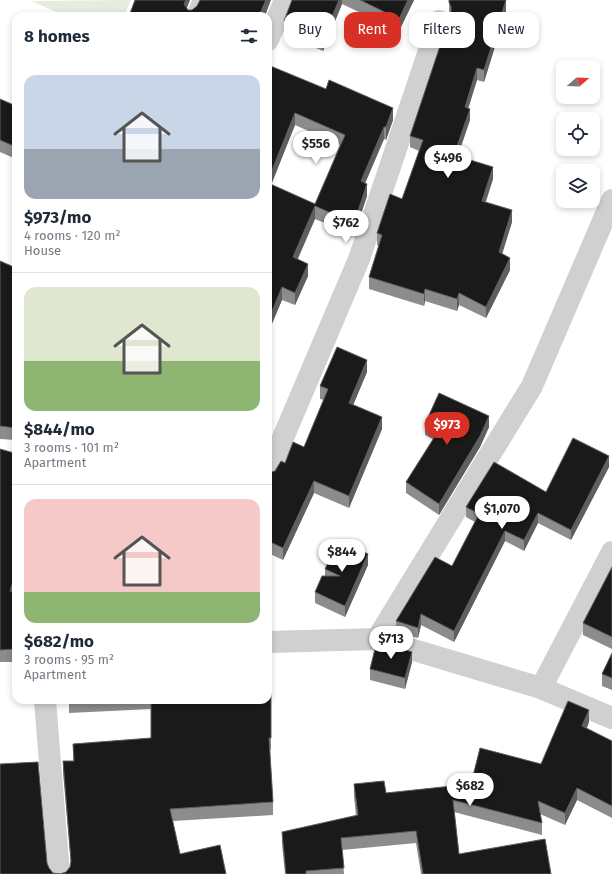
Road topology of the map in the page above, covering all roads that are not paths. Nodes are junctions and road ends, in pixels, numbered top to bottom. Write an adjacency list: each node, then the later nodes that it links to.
1 (198, 0): 3 (lane)
2 (285, 0): 4 (street)
3 (193, 12)
4 (272, 31)
5 (430, 48): 7 (street)
6 (612, 200): 9 (street)
7 (272, 464)
8 (612, 552): 11 (street)
9 (377, 639): 10 (street); 11 (street)
10 (272, 642)
11 (541, 688): 13 (street)
12 (45, 704): 14 (street)
13 (612, 718)
14 (59, 874)

